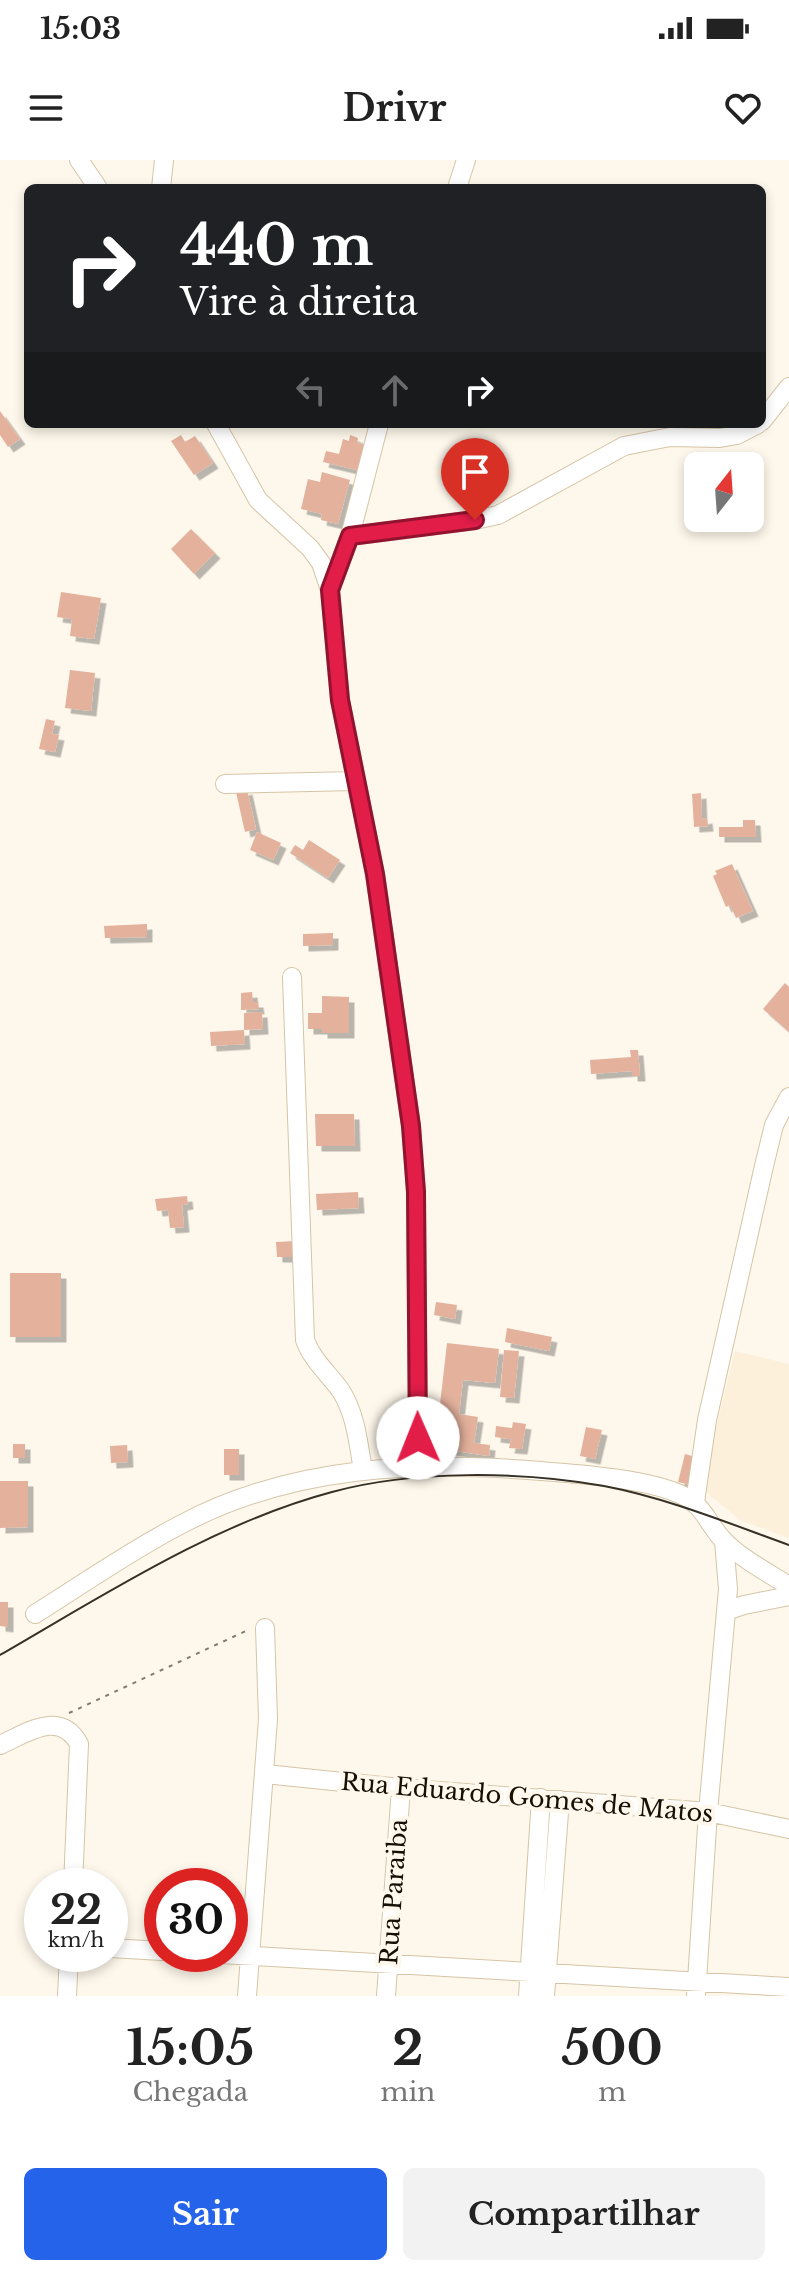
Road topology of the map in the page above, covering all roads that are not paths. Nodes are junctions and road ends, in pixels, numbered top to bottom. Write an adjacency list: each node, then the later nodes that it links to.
1 (79, 160): 4 (street)
2 (164, 160): 5 (street)
3 (466, 160): 6 (street)
4 (95, 184)
5 (161, 184)
6 (458, 184)
7 (789, 387): 8 (street)
8 (766, 415)
9 (218, 428): 13 (street)
10 (378, 428): 12 (street)
11 (749, 428): 12 (street)
12 (350, 536): 13 (street)
13 (330, 590): 14 (street)
14 (356, 781): 15 (street); 18 (street)
15 (225, 784)
16 (292, 977): 19 (street)
17 (789, 1097): 20 (street)
18 (418, 1466): 19 (street); 20 (street)
19 (363, 1470): 25 (street)
20 (700, 1508): 21 (street)
21 (724, 1541): 22 (street); 24 (street)
22 (789, 1586)
23 (789, 1596): 24 (street)
24 (726, 1611): 31 (street)
25 (35, 1614)
26 (265, 1628): 28 (street)
27 (0, 1745): 33 (street)
28 (265, 1774): 29 (street, Rua Eduardo Gomes de Matos); 34 (street)
29 (401, 1788): 30 (street, Rua Eduardo Gomes de Matos); 35 (street, Rua Paraiba)
30 (551, 1799): 31 (street, Rua Eduardo Gomes de Matos); 37 (street)
31 (708, 1812): 32 (street, Rua Eduardo Gomes de Matos); 39 (street)
32 (789, 1829)
33 (74, 1868)
34 (249, 1955): 35 (street); 41 (street)
35 (388, 1963): 37 (street); 42 (street, Rua Paraiba)
36 (68, 1972): 40 (street)
37 (538, 1973): 39 (street); 43 (street); 44 (street)
38 (789, 1987): 39 (street)
39 (696, 1989)
40 (67, 1996)
41 (247, 1996)
42 (386, 1996)
43 (528, 1996)
44 (545, 1996)

